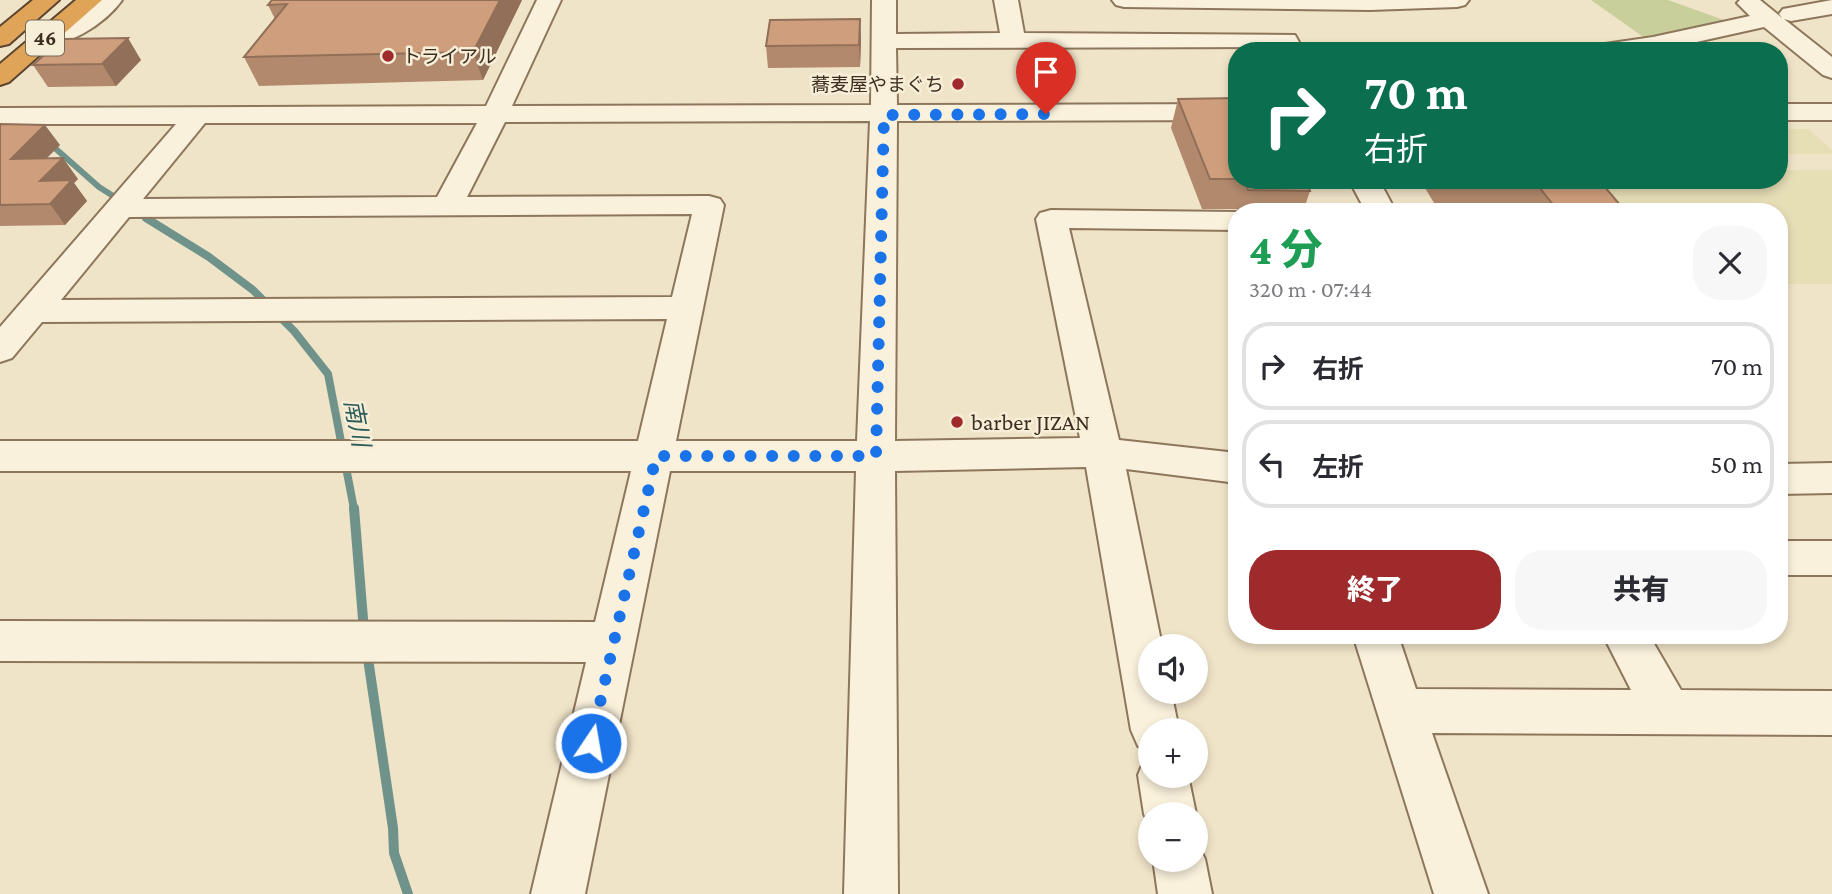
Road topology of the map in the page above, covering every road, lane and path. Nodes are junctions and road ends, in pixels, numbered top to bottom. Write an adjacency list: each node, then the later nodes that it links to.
1 (47, 0): 15 (highway, 46)
2 (90, 0): 16 (highway, 46)
3 (110, 0): 16 (street)
4 (549, 0): 29 (street)
5 (884, 0): 18 (street)
6 (1006, 0): 17 (street)
7 (1124, 0): 8 (street)
8 (1140, 0): 11 (street)
9 (1457, 0): 12 (street)
10 (1745, 0): 14 (street)
11 (1268, 1): 12 (street); 19 (street)
12 (1369, 1)
13 (1832, 7): 14 (street)
14 (1777, 11): 20 (street); 22 (street); 23 (street)
15 (0, 39)
16 (44, 39): 24 (highway, 46)
17 (1013, 40): 18 (street); 21 (street)
18 (882, 41): 30 (street)
19 (1287, 42)
20 (1661, 42)
21 (1228, 45)
22 (1832, 45)
23 (1832, 70)
24 (0, 77)
25 (1228, 112): 30 (street)
26 (1788, 112): 27 (street)
27 (1832, 112)
28 (198, 115): 29 (street); 31 (street); 33 (street)
29 (495, 115): 30 (street); 32 (street)
30 (884, 115): 41 (street)
31 (4, 116)
32 (448, 205): 33 (street); 35 (street)
33 (119, 208): 36 (street)
34 (1228, 221): 38 (street)
35 (687, 308): 36 (street); 40 (street)
36 (33, 310): 37 (street)
37 (0, 350)
38 (1103, 454): 41 (street); 42 (street); 54 (street)
39 (0, 456): 40 (street)
40 (656, 456): 41 (street); 48 (street)
41 (876, 456): 57 (street)
42 (1228, 466)
43 (1832, 478): 44 (street)
44 (1788, 479)
45 (1788, 558): 46 (street)
46 (1832, 558)
47 (0, 642): 48 (street)
48 (613, 642): 56 (street)
49 (1378, 644): 51 (street)
50 (1630, 644): 52 (street)
51 (1402, 710): 52 (street); 59 (street)
52 (1667, 710): 53 (street)
53 (1832, 713)
54 (1153, 718)
55 (1181, 872): 58 (street)
56 (558, 894)
57 (871, 894)
58 (1185, 894)
59 (1461, 894)

